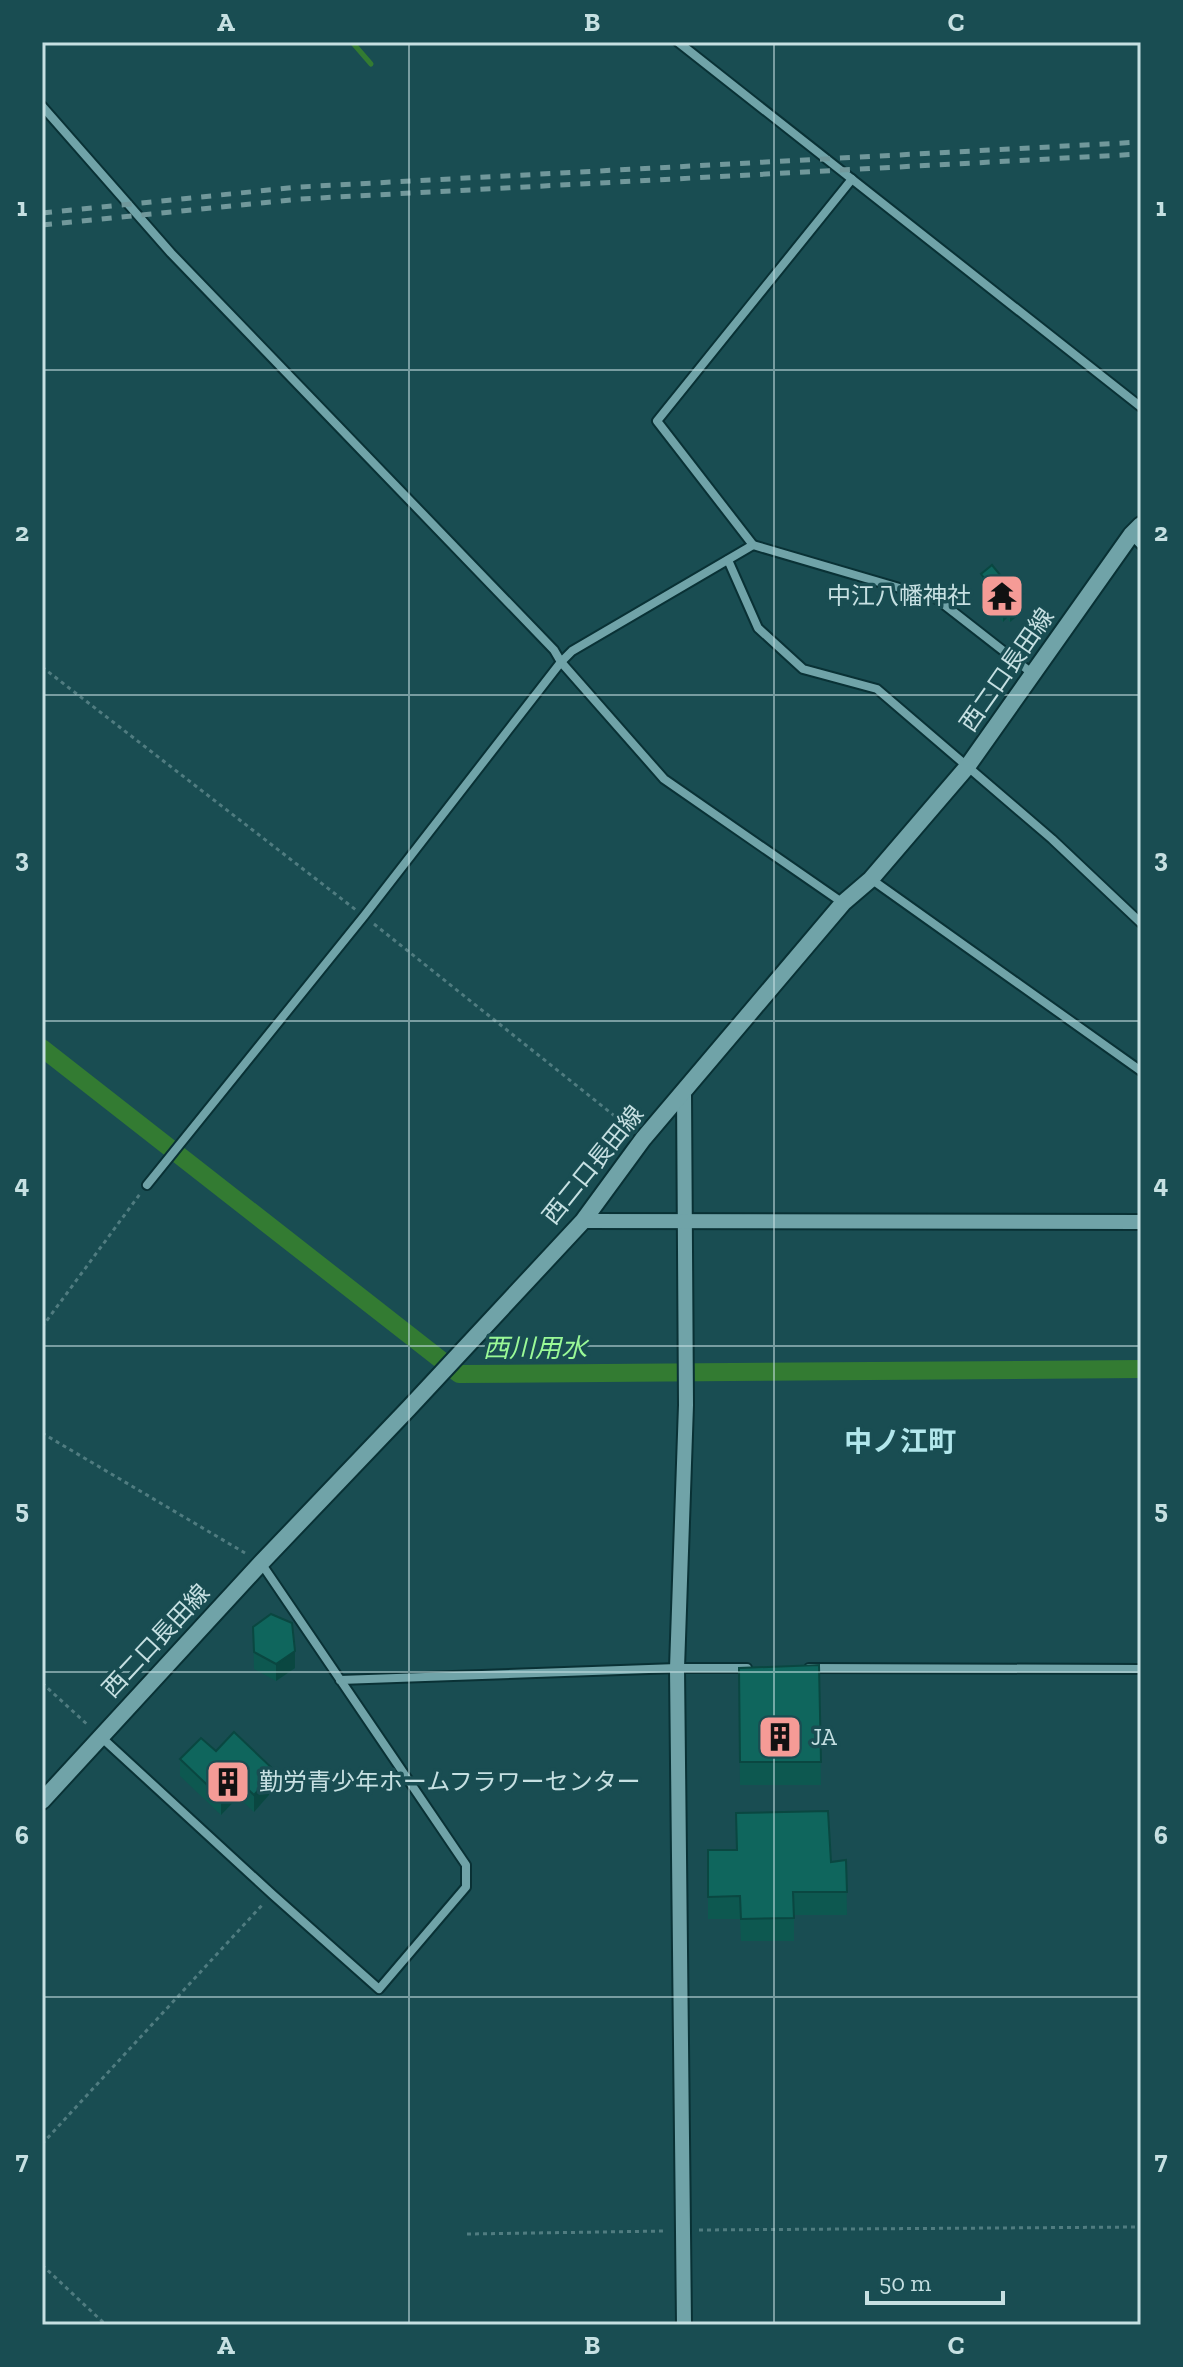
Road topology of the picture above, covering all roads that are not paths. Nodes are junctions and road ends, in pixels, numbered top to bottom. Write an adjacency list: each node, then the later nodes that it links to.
1 (678, 42): 3 (street)
2 (42, 106): 8 (street)
3 (852, 179): 4 (street); 6 (street)
4 (1141, 407)
5 (1138, 535): 9 (main road, 西二口長田線)
6 (753, 545): 7 (street); 9 (street)
7 (728, 560): 8 (street); 10 (street)
8 (561, 662): 12 (street); 16 (street)
9 (1033, 674): 10 (main road, 西二口長田線)
10 (967, 767): 11 (main road, 西二口長田線); 13 (street)
11 (871, 879): 12 (main road, 西二口長田線); 14 (street)
12 (843, 903): 15 (main road, 西二口長田線)
13 (1141, 923)
14 (1141, 1071)
15 (684, 1093): 17 (main road, 西二口長田線); 18 (street)
16 (147, 1185)
17 (583, 1221): 18 (street); 20 (main road, 西二口長田線)
18 (685, 1222): 19 (street); 21 (street)
19 (1141, 1222)
20 (261, 1563): 25 (street); 26 (main road, 西二口長田線)
21 (677, 1668): 22 (street); 25 (street); 28 (street)
22 (757, 1668)
23 (805, 1668): 24 (street)
24 (1141, 1669)
25 (340, 1680): 26 (street)
26 (101, 1737): 27 (main road, 西二口長田線)
27 (42, 1801)
28 (684, 2325)

